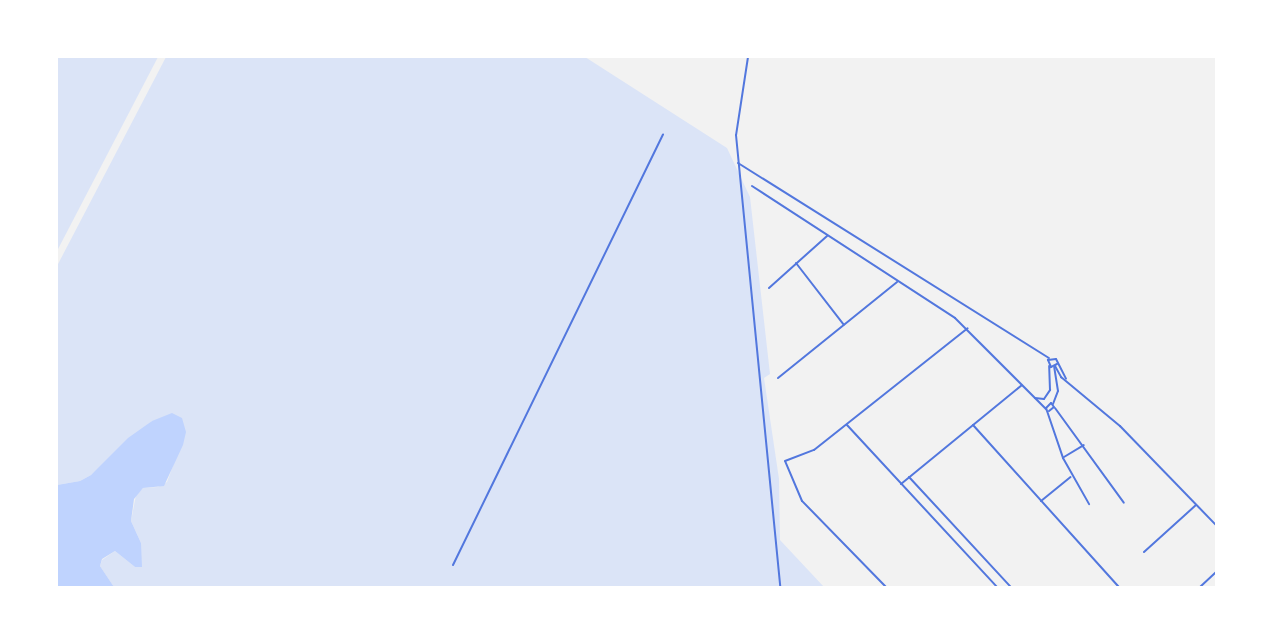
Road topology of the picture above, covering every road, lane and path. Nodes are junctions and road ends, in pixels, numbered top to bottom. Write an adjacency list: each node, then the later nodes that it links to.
1 (748, 57): 5 (street)
2 (1176, 57): 3 (street)
3 (1187, 57)
4 (663, 135): 36 (street)
5 (738, 163): 13 (street); 38 (street)
6 (752, 186): 7 (street)
7 (828, 236): 8 (street); 9 (street)
8 (796, 263): 10 (street); 11 (street)
9 (897, 281): 11 (street); 12 (street)
10 (769, 288)
11 (844, 325): 16 (street)
12 (968, 328): 17 (street); 23 (street)
13 (1049, 358): 14 (street); 15 (street)
14 (1056, 365): 15 (street); 21 (street); 33 (street)
15 (1049, 366): 18 (street)
16 (777, 378)
17 (1022, 385): 19 (street); 24 (street)
18 (1047, 396): 20 (street); 21 (street)
19 (1035, 398): 20 (street); 22 (street)
20 (1044, 399): 22 (street)
21 (1054, 404): 22 (street); 22 (street); 25 (street)
22 (1047, 409): 26 (street)
23 (847, 425): 29 (street); 39 (street)
24 (973, 425): 27 (street); 30 (street)
25 (1084, 445): 26 (street); 31 (street)
26 (1063, 458): 28 (street)
27 (909, 477): 29 (street); 41 (street)
28 (1071, 477): 30 (street); 32 (street)
29 (901, 484): 40 (street)
30 (1041, 501): 42 (street)
31 (1124, 503)
32 (1089, 504)
33 (1196, 505): 34 (street); 35 (street)
34 (1216, 524)
35 (1144, 552)
36 (453, 565)
37 (1216, 573): 43 (street)
38 (780, 587)
39 (886, 587)
40 (997, 587)
41 (1011, 587)
42 (1119, 587)
43 (1200, 587)

